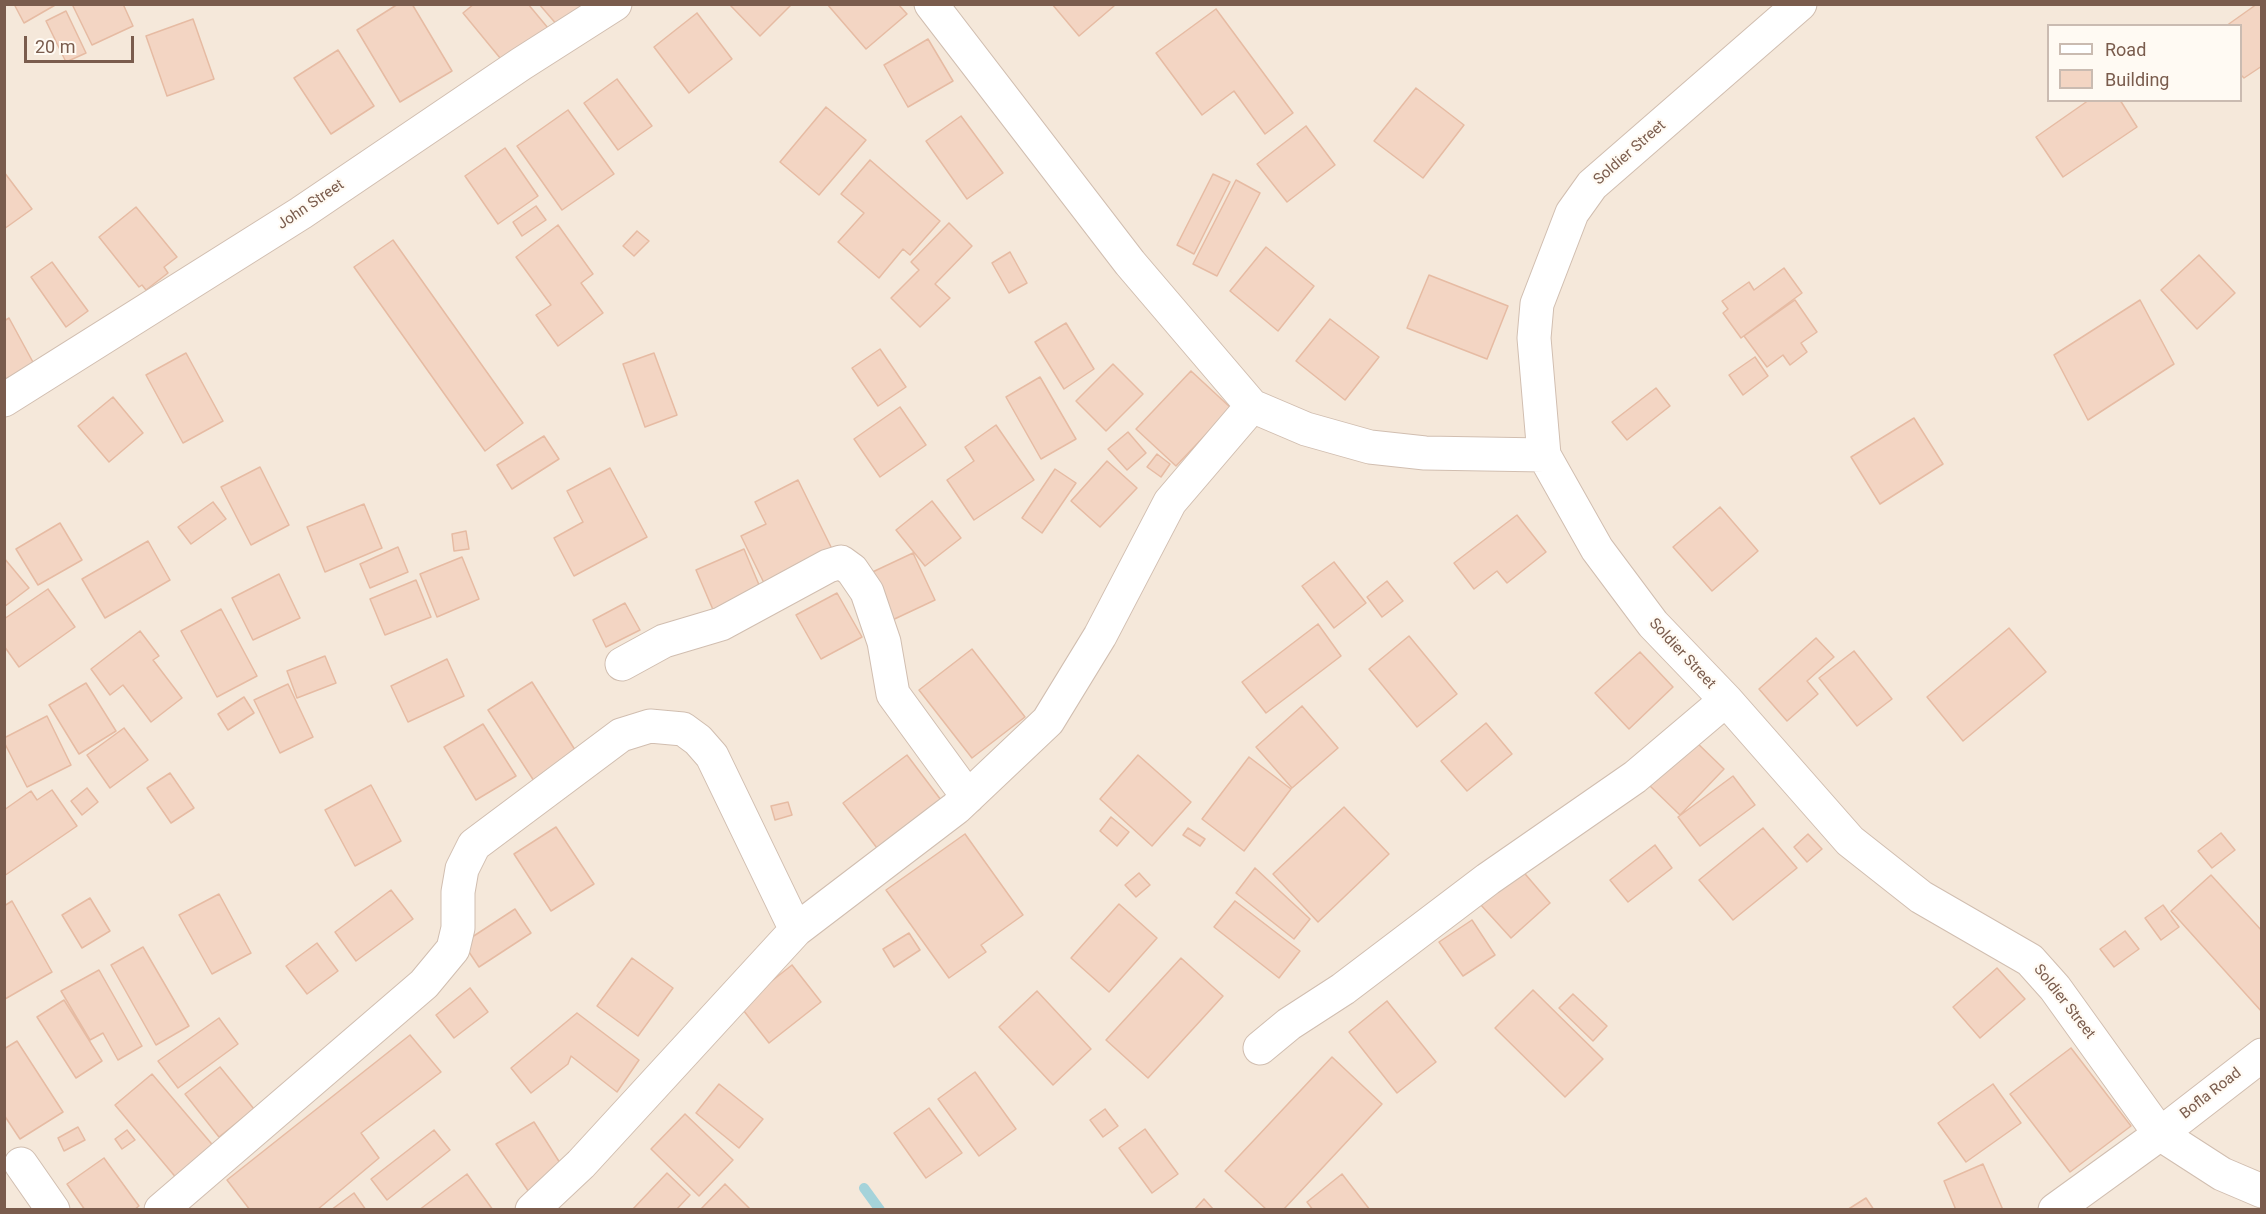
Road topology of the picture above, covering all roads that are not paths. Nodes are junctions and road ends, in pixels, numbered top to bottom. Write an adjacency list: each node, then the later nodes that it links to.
1 (615, 4): 4 (street, John Street)
2 (931, 4): 5 (street)
3 (1800, 4): 6 (street, Soldier Street)
4 (4, 400)
5 (1252, 406): 6 (street); 9 (street)
6 (1544, 455): 8 (street, Soldier Street)
7 (622, 664): 9 (street)
8 (1726, 700): 11 (street); 13 (street, Soldier Street)
9 (968, 797): 10 (street)
10 (796, 930): 17 (street); 18 (street)
11 (1260, 1048)
12 (2262, 1055): 13 (street, Bofla Road)
13 (2160, 1134): 15 (street, Soldier Street); 19 (street, Bofla Road)
14 (21, 1164): 16 (street)
15 (2262, 1191)
16 (53, 1209)
17 (161, 1209)
18 (532, 1209)
19 (2055, 1209)

